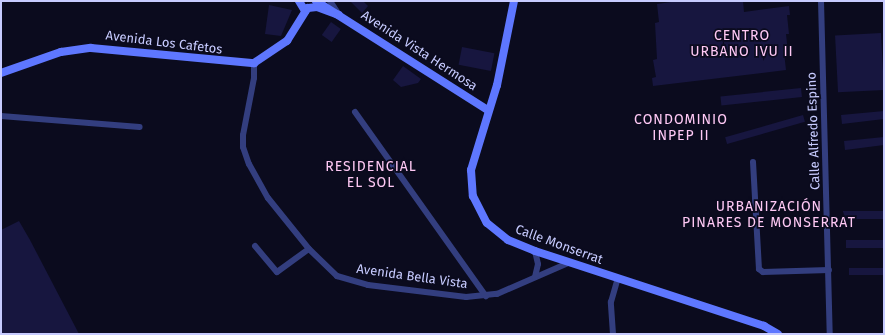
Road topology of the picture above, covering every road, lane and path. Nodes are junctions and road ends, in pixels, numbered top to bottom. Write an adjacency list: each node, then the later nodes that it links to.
1 (299, 1): 6 (street)
2 (316, 1): 7 (street, Avenida Vista Hermosa)
3 (330, 1): 7 (street)
4 (514, 1): 10 (street, Calle Monserrat)
5 (821, 1): 19 (street, Calle Alfredo Espino)
6 (305, 11): 7 (street); 8 (street)
7 (339, 15): 10 (street, Avenida Vista Hermosa)
8 (254, 63): 9 (street, Avenida Los Cafetos); 16 (street, Avenida Bella Vista)
9 (1, 73)
10 (488, 110): 17 (street, Calle Monserrat)
11 (355, 112): 22 (street)
12 (1, 116): 13 (street)
13 (140, 127)
14 (753, 162): 19 (street)
15 (255, 246): 16 (street)
16 (309, 249): 22 (street, Avenida Bella Vista)
17 (536, 251): 18 (street, Calle Monserrat); 20 (street)
18 (568, 263): 20 (street, Avenida Bella Vista); 21 (street, Calle Monserrat)
19 (829, 270): 25 (street, Calle Alfredo Espino)
20 (535, 277): 22 (street, Avenida Bella Vista)
21 (618, 278): 23 (street, Calle Monserrat); 24 (street)
22 (486, 296)
23 (775, 333)
24 (613, 334)
25 (830, 334)

